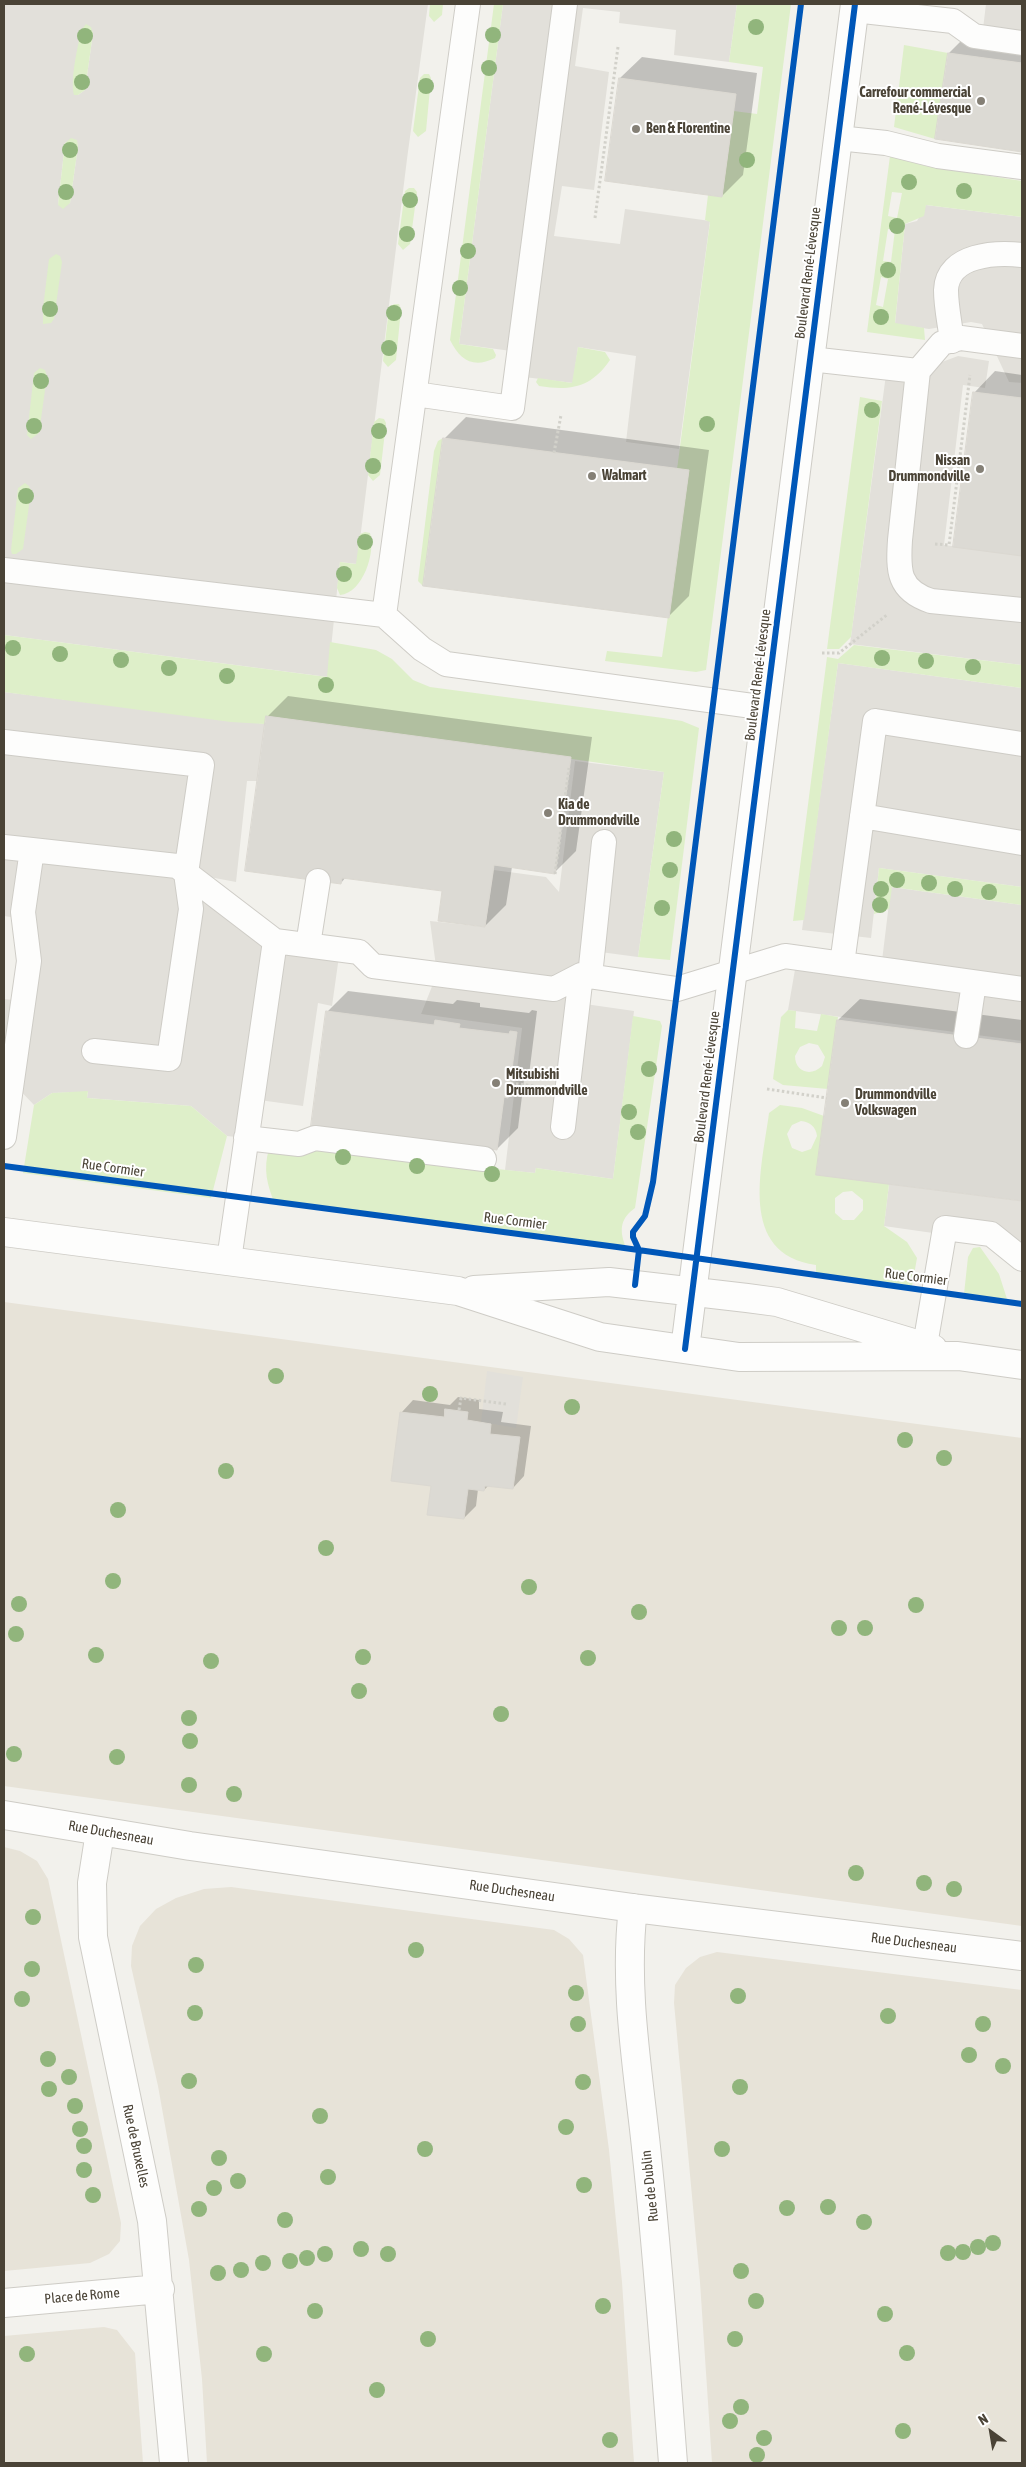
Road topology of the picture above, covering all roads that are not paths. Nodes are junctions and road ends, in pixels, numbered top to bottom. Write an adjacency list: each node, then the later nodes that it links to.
1 (468, 4): 13 (lane)
2 (565, 4): 13 (lane)
3 (854, 7): 4 (lane); 6 (street, Boulevard René-Lévesque)
4 (954, 12): 5 (lane)
5 (1022, 43)
6 (838, 138): 7 (lane); 11 (street, Boulevard René-Lévesque)
7 (1022, 167)
8 (1022, 255): 9 (lane)
9 (952, 341): 10 (lane); 12 (lane)
10 (1022, 346)
11 (810, 359): 12 (lane); 17 (street, Boulevard René-Lévesque)
12 (918, 371): 15 (lane)
13 (415, 394): 16 (lane)
14 (4, 570): 16 (lane)
15 (1022, 610)
16 (384, 615): 17 (lane)
17 (767, 708): 30 (street, Boulevard René-Lévesque)
18 (4, 742): 25 (lane)
19 (1022, 744): 20 (lane)
20 (862, 816): 22 (lane); 29 (lane)
21 (604, 842): 31 (lane)
22 (1022, 843)
23 (4, 847): 24 (lane)
24 (32, 850): 25 (lane); 37 (lane)
25 (186, 873): 27 (lane); 35 (lane)
26 (318, 881): 28 (lane)
27 (275, 941): 28 (lane); 38 (lane)
28 (308, 945): 31 (lane)
29 (842, 964): 30 (lane); 32 (lane)
30 (733, 973): 31 (lane); 44 (street, Boulevard René-Lévesque)
31 (585, 976): 36 (lane)
32 (974, 982): 33 (lane); 34 (lane)
33 (1022, 989)
34 (966, 1036)
35 (94, 1051)
36 (563, 1127)
37 (4, 1137)
38 (246, 1138): 39 (lane); 42 (lane)
39 (484, 1159)
40 (4, 1232): 42 (street)
41 (1022, 1259): 46 (lane)
42 (229, 1260): 43 (street)
43 (458, 1291): 44 (street); 45 (street)
44 (693, 1292): 45 (street, Boulevard René-Lévesque); 46 (street)
45 (685, 1349): 46 (street)
46 (924, 1352): 47 (street)
47 (1022, 1365)
48 (4, 1815): 49 (street, Rue Duchesneau)
49 (100, 1832): 50 (street, Rue Duchesneau); 52 (street, Rue de Bruxelles)
50 (633, 1908): 51 (street, Rue Duchesneau); 55 (street, Rue de Dublin)
51 (1022, 1956)
52 (160, 2289): 53 (street, Place de Rome); 54 (street, Rue de Bruxelles)
53 (4, 2303)
54 (174, 2463)
55 (673, 2463)

